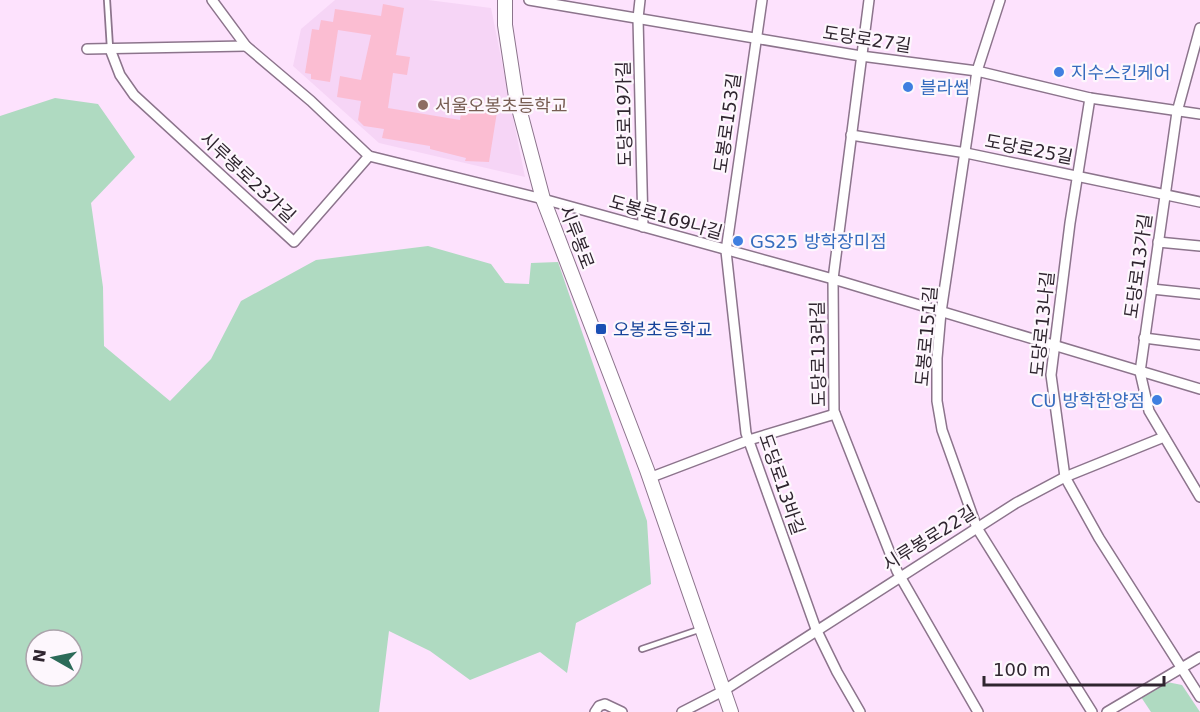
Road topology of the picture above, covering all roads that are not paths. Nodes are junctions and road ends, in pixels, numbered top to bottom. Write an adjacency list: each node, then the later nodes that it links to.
1 (107, 0): 14 (lane)
2 (212, 0): 12 (street, 도봉로169나길)
3 (504, 0): 25 (street, 시루봉로)
4 (529, 0): 9 (street, 도당로27길)
5 (640, 0): 9 (street, 도당로19가길)
6 (762, 0): 11 (street, 도봉로153길)
7 (870, 0): 15 (street, 도당로13라길)
8 (1000, 0): 16 (street, 도봉로151길)
9 (638, 18): 11 (street, 도당로27길); 27 (street, 도당로19가길)
10 (1200, 28): 18 (street, 도당로13가길)
11 (756, 38): 15 (street, 도당로27길); 30 (street, 도봉로153길)
12 (246, 45): 14 (street); 22 (street, 도봉로169나길)
13 (87, 49): 14 (street)
14 (110, 49): 22 (street, 시루봉로23가길)
15 (861, 56): 16 (street, 도당로27길); 20 (street, 도당로13라길)
16 (977, 71): 17 (street, 도당로27길); 21 (street, 도봉로151길)
17 (1090, 98): 18 (street, 도당로27길); 23 (street, 도당로13나길)
18 (1177, 112): 19 (street, 도당로27길); 24 (street, 도당로13가길)
19 (1200, 114)
20 (851, 135): 21 (street, 도당로25길); 31 (street, 도당로13라길)
21 (966, 153): 23 (street, 도당로25길); 34 (street, 도봉로151길)
22 (369, 156): 25 (street, 도봉로169나길)
23 (1078, 175): 24 (street, 도당로25길); 37 (street, 도당로13나길)
24 (1165, 196): 26 (street, 도당로25길); 28 (street, 도당로13가길)
25 (543, 199): 27 (street, 도봉로169나길); 44 (street, 시루봉로)
26 (1200, 201)
27 (643, 226): 30 (street, 도봉로169나길)
28 (1158, 242): 29 (street); 32 (street, 도당로13가길)
29 (1200, 246)
30 (726, 251): 31 (street, 도봉로169나길); 42 (street, 도당로13바길)
31 (833, 279): 34 (street, 도봉로169나길); 40 (street, 도당로13라길)
32 (1152, 289): 33 (street); 35 (street, 도당로13가길)
33 (1200, 294)
34 (941, 312): 37 (street, 도봉로169나길); 46 (street, 도봉로151길)
35 (1144, 338): 36 (street); 38 (street, 도당로13가길)
36 (1200, 345)
37 (1054, 346): 38 (street, 도봉로169나길); 43 (street, 도당로13나길)
38 (1140, 372): 39 (street, 도봉로169나길); 41 (street, 도당로13가길)
39 (1200, 389)
40 (835, 414): 42 (street); 47 (street, 도당로13라길)
41 (1164, 437): 43 (street, 시루봉로22길); 45 (street, 도당로13가길)
42 (749, 440): 44 (street); 49 (street, 도당로13바길)
43 (1065, 477): 46 (street, 시루봉로22길); 52 (street, 도당로13나길)
44 (649, 478): 48 (street, 시루봉로)
45 (1200, 497)
46 (977, 528): 47 (street, 시루봉로22길); 61 (street, 도봉로151길)
47 (899, 575): 49 (street, 시루봉로22길); 60 (street, 도당로13라길)
48 (701, 629): 50 (lane); 53 (street, 시루봉로)
49 (816, 629): 53 (street, 시루봉로22길); 59 (street, 도당로13바길)
50 (642, 649)
51 (1200, 657): 52 (street)
52 (1181, 668): 54 (street, 도당로13나길); 62 (street)
53 (723, 690): 57 (street); 58 (street, 시루봉로)
54 (1200, 697)
55 (595, 712): 56 (street)
56 (622, 712)
57 (682, 712)
58 (730, 712)
59 (860, 712)
60 (978, 712)
61 (1092, 712)
62 (1107, 712)

